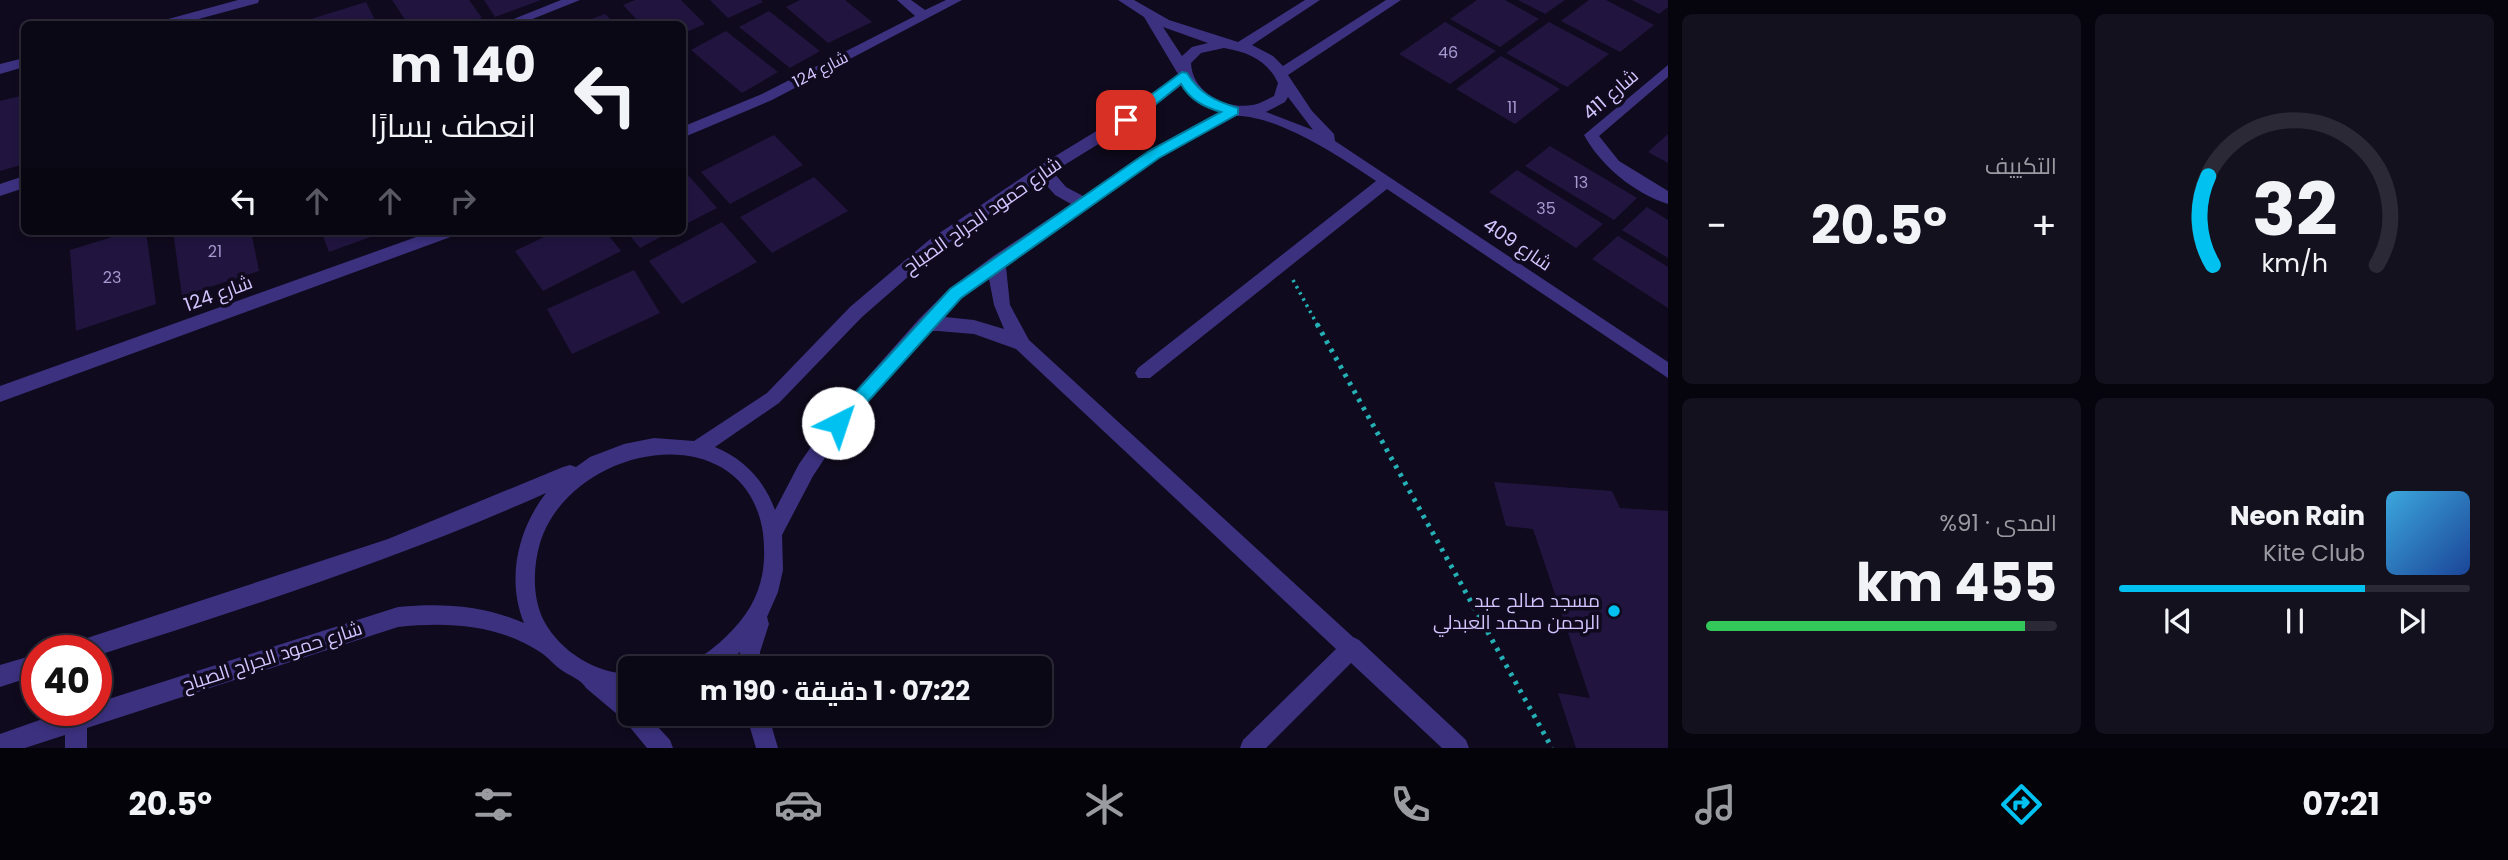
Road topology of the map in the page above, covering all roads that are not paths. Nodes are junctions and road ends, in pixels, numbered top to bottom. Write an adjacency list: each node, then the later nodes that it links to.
1 (253, 0): 10 (street)
2 (574, 0): 11 (street)
3 (903, 0): 9 (street)
4 (956, 0): 9 (street, شارع 124)
5 (1124, 0): 8 (street)
6 (1314, 0): 13 (street)
7 (1395, 0): 18 (street)
8 (1148, 15): 12 (street); 16 (street)
9 (924, 16): 21 (street, شارع 124)
10 (177, 21)
11 (516, 21)
12 (1224, 44): 13 (street); 16 (street)
13 (1241, 46): 18 (street)
14 (21, 64): 15 (street)
15 (0, 69)
16 (1182, 71): 19 (street); 23 (street, شارع حمود الجراح الصباح)
17 (1668, 71): 27 (street, شارع 411)
18 (1283, 78): 20 (street); 22 (street, شارع 409)
19 (1233, 111): 20 (street); 28 (street)
20 (1252, 112): 22 (street, شارع 409)
21 (686, 131)
22 (1345, 152): 24 (street, شارع 409)
23 (1044, 170): 28 (street); 36 (street, شارع حمود الجراح الصباح)
24 (1387, 181): 33 (street, شارع 409); 34 (street)
25 (21, 183): 26 (street)
26 (0, 190)
27 (1668, 198)
28 (1084, 203): 30 (street)
29 (439, 235): 35 (street, شارع 124)
30 (998, 261): 31 (street); 32 (street)
31 (925, 324): 32 (street); 38 (street)
32 (1023, 345): 42 (street)
33 (1668, 371)
34 (1144, 373)
35 (0, 394)
36 (697, 449): 37 (street); 38 (street)
37 (592, 463): 40 (street); 41 (street)
38 (774, 531): 39 (street)
39 (766, 600): 43 (street); 44 (street)
40 (112, 640)
41 (546, 644): 46 (street); 50 (street, شارع حمود الجراح الصباح)
42 (1353, 647): 56 (street); 60 (street)
43 (717, 656)
44 (750, 656)
45 (21, 669): 47 (street)
46 (581, 673): 48 (street); 49 (street)
47 (0, 676)
48 (618, 682)
49 (618, 703)
50 (112, 708)
51 (56, 726): 55 (street, شارع حمود الجراح الصباح)
52 (76, 726): 57 (street)
53 (643, 726): 58 (street)
54 (761, 726): 59 (street)
55 (0, 745)
56 (1455, 747)
57 (76, 748)
58 (662, 748)
59 (767, 748)
60 (1251, 748)

